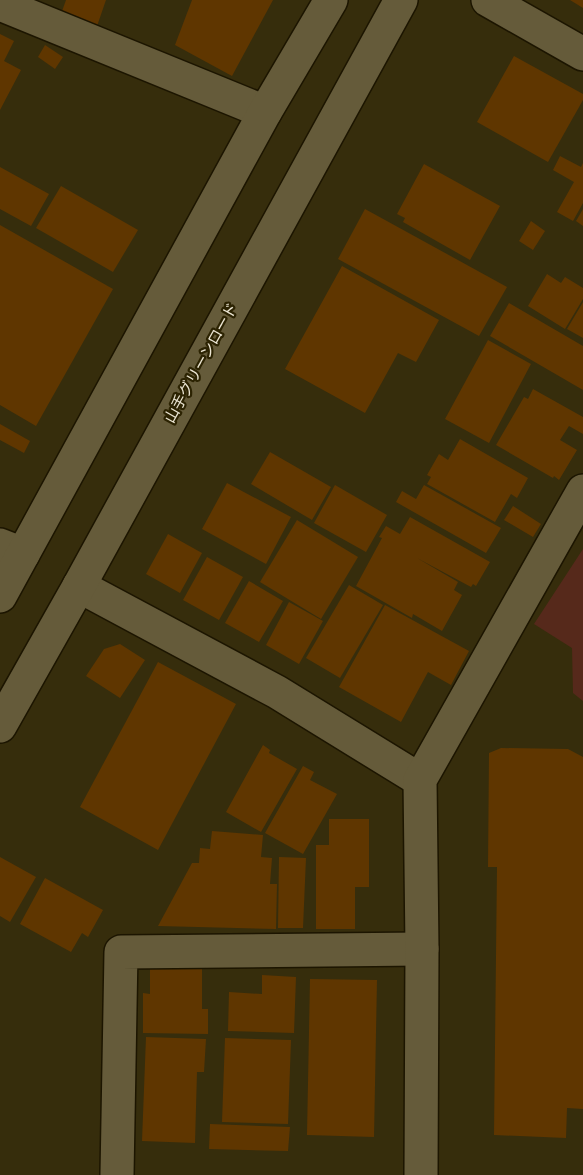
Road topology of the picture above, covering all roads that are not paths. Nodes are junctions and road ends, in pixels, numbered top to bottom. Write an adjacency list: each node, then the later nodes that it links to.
1 (331, 0): 6 (street)
2 (401, 0): 9 (street, 山手グリーンロード)
3 (488, 0): 5 (street)
4 (0, 4): 6 (street)
5 (583, 54)
6 (265, 112): 8 (street)
7 (583, 491): 12 (street)
8 (11, 550): 10 (street)
9 (79, 586): 11 (street, 山手グリーンロード); 12 (street)
10 (0, 596)
11 (0, 726)
12 (420, 780): 13 (street)
13 (422, 949): 14 (street); 15 (street)
14 (117, 1175)
15 (421, 1175)

